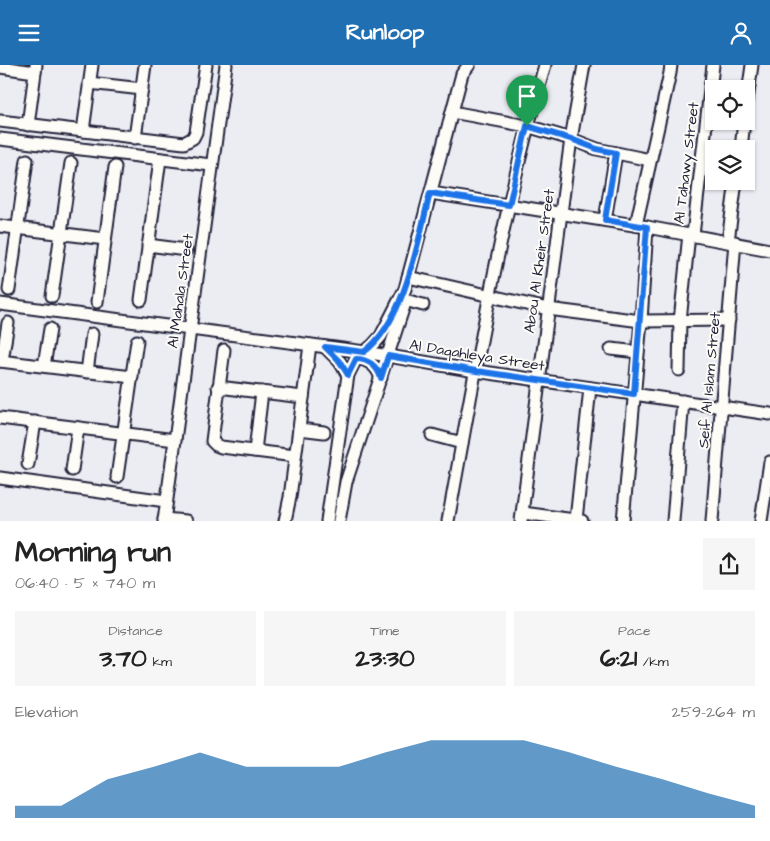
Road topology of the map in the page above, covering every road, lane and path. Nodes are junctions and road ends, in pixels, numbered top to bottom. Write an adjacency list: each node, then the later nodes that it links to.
1 (92, 65): 14 (street)
2 (145, 65): 15 (street)
3 (206, 65): 22 (street)
4 (226, 65): 31 (street, Al Mahala Street)
5 (545, 65): 19 (street)
6 (584, 65): 24 (street, Abou Al Kheir Street)
7 (671, 65): 29 (street)
8 (713, 65): 42 (street, Al Tahawy Street)
9 (752, 65): 13 (street)
10 (0, 67): 11 (street)
11 (36, 68): 18 (street)
12 (464, 68): 16 (street)
13 (750, 80)
14 (89, 83): 15 (street); 20 (street)
15 (142, 89): 22 (street)
16 (452, 112): 19 (street); 34 (street)
17 (0, 121): 18 (street)
18 (28, 125): 20 (street)
19 (527, 126): 24 (street); 35 (street)
20 (83, 131): 21 (street)
21 (121, 136): 22 (street); 26 (street)
22 (135, 138)
23 (0, 139): 26 (street)
24 (571, 139): 25 (street); 36 (street, Abou Al Kheir Street)
25 (616, 153): 29 (street); 37 (street)
26 (118, 154): 27 (street)
27 (160, 159): 31 (street); 45 (street)
28 (27, 160): 40 (street)
29 (650, 160): 39 (street)
30 (71, 163): 41 (street)
31 (212, 165): 63 (street, Al Mahala Street)
32 (115, 167): 43 (street)
33 (735, 190): 44 (street, Seif Al Islam Street)
34 (430, 193): 35 (street); 48 (street)
35 (509, 205): 36 (street); 52 (street)
36 (561, 213): 37 (street); 57 (street, Abou Al Kheir Street)
37 (605, 220): 39 (street)
38 (0, 226): 40 (street)
39 (642, 226): 42 (street); 59 (street)
40 (18, 228): 41 (street); 49 (street)
41 (61, 233): 43 (street); 51 (street)
42 (691, 234): 44 (street); 60 (street, Al Tahawy Street)
43 (105, 239): 54 (street)
44 (732, 242): 47 (street); 58 (street, Seif Al Islam Street)
45 (148, 245): 46 (street); 53 (street)
46 (186, 250)
47 (770, 250)
48 (408, 277): 50 (street); 52 (street)
49 (9, 290)
50 (405, 294): 56 (street); 71 (street); 72 (street)
51 (52, 296)
52 (490, 296): 57 (street); 75 (street)
53 (141, 300)
54 (96, 302)
55 (0, 305): 63 (street, Al Daqahleya Street)
56 (423, 305)
57 (548, 309): 59 (street); 81 (street, Abou Al Kheir Street)
58 (729, 320): 60 (street); 88 (street, Seif Al Islam Street)
59 (641, 321): 60 (street); 70 (street)
60 (680, 321): 76 (street, Al Tahawy Street)
61 (8, 323): 73 (street)
62 (50, 329): 74 (street)
63 (190, 329): 66 (street, Al Daqahleya Street); 97 (street, Al Mahala Street)
64 (92, 335): 77 (street)
65 (137, 341): 79 (street)
66 (310, 345): 67 (street, Al Daqahleya Street); 86 (street)
67 (325, 347): 71 (street, Al Daqahleya Street); 78 (street)
68 (611, 349): 70 (street)
69 (224, 350): 82 (street)
70 (638, 352): 85 (street)
71 (360, 356): 72 (street, Al Daqahleya Street); 78 (street); 80 (street)
72 (388, 356): 75 (street, Al Daqahleya Street); 80 (street)
73 (1, 361): 74 (street)
74 (44, 366): 77 (street)
75 (476, 371): 81 (street, Al Daqahleya Street); 98 (street)
76 (679, 371)
77 (87, 372): 79 (street)
78 (348, 375): 99 (street)
79 (132, 377): 95 (street)
80 (381, 378): 101 (street)
81 (539, 380): 83 (street, Al Daqahleya Street); 109 (street, Abou Al Kheir Street)
82 (218, 387): 84 (street); 100 (street)
83 (590, 388): 85 (street, Al Daqahleya Street); 116 (street)
84 (262, 392): 86 (street); 100 (street)
85 (634, 394): 87 (street, Al Daqahleya Street); 117 (street)
86 (303, 397): 93 (street)
87 (683, 401): 88 (street, Al Daqahleya Street); 118 (street)
88 (722, 407): 89 (street, Al Daqahleya Street); 119 (street, Seif Al Islam Street)
89 (770, 414)
90 (0, 418): 91 (street)
91 (35, 422): 92 (street); 104 (street)
92 (78, 428): 95 (street); 105 (street)
93 (299, 429): 94 (street); 102 (street)
94 (324, 432)
95 (123, 434): 97 (street); 106 (street)
96 (432, 435): 98 (street)
97 (174, 441): 108 (street, Al Mahala Street)
98 (462, 443): 115 (street)
99 (337, 448): 101 (street); 113 (street)
100 (256, 451): 102 (street)
101 (356, 451): 114 (street)
102 (295, 456): 112 (street)
103 (770, 462): 120 (street)
104 (28, 464)
105 (72, 470)
106 (117, 477)
107 (0, 478): 108 (street)
108 (166, 501): 110 (street, Al Mahala Street)
109 (522, 517): 116 (street)
110 (164, 520): 111 (street)
111 (186, 521)
112 (285, 521)
113 (327, 521)
114 (339, 521)
115 (448, 521)
116 (579, 521)
117 (623, 521)
118 (673, 521)
119 (712, 521)
120 (761, 521)

